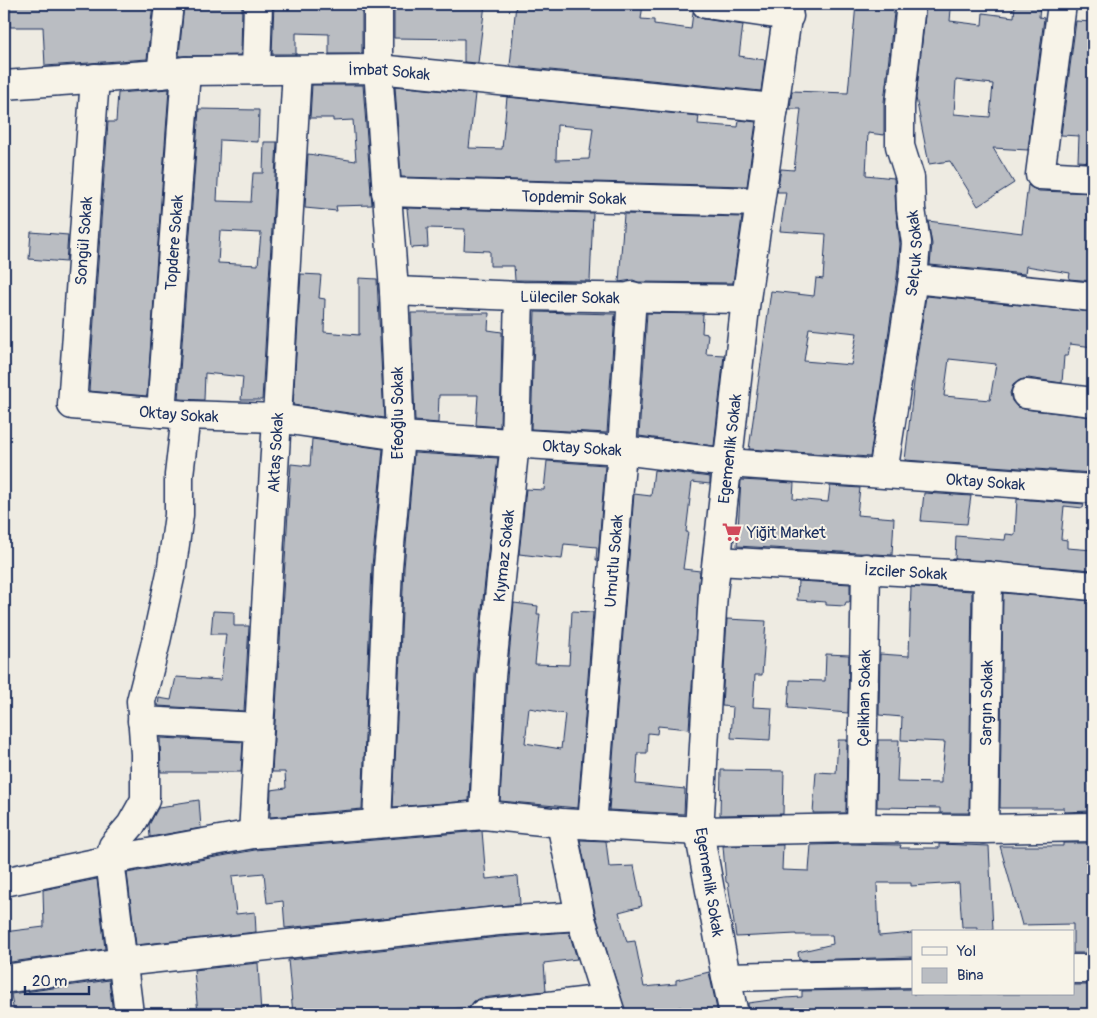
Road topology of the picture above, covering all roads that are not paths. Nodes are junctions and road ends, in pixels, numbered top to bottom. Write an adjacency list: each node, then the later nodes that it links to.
1 (169, 4): 12 (street, Topdere Sokak)
2 (258, 4): 9 (street)
3 (378, 4): 8 (street, Efeoğlu Sokak)
4 (706, 4): 7 (street)
5 (911, 4): 19 (street, Selçuk Sokak)
6 (1062, 4): 16 (street)
7 (789, 10): 15 (street, Egemenlik Sokak)
8 (378, 68): 10 (street, İmbat Sokak); 15 (street, İmbat Sokak); 17 (street, Efeoğlu Sokak)
9 (256, 70): 10 (street, İmbat Sokak); 12 (street, İmbat Sokak)
10 (297, 70): 29 (street, Aktaş Sokak)
11 (4, 73): 14 (street)
12 (174, 73): 13 (street, İmbat Sokak); 28 (street, Topdere Sokak)
13 (95, 78): 14 (street, İmbat Sokak); 27 (street, Songül Sokak)
14 (4, 85)
15 (774, 108): 18 (street, Egemenlik Sokak)
16 (1093, 178)
17 (386, 192): 18 (street, Topdemir Sokak); 20 (street, Efeoğlu Sokak)
18 (760, 202): 24 (street, Egemenlik Sokak)
19 (913, 279): 23 (street); 34 (street, Selçuk Sokak)
20 (394, 291): 21 (street, Lüleciler Sokak); 30 (street, Efeoğlu Sokak)
21 (519, 296): 22 (street, Lüleciler Sokak); 31 (street, Kıymaz Sokak)
22 (632, 296): 24 (street, Lüleciler Sokak); 32 (street, Umutlu Sokak)
23 (1093, 297)
24 (746, 298): 33 (street, Egemenlik Sokak)
25 (1026, 394): 26 (street)
26 (1093, 402)
27 (72, 405): 28 (street, Oktay Sokak)
28 (174, 414): 29 (street, Oktay Sokak); 40 (street, Topdere Sokak)
29 (276, 418): 30 (street, Oktay Sokak); 41 (street, Aktaş Sokak)
30 (400, 436): 31 (street, Oktay Sokak); 43 (street, Efeoğlu Sokak)
31 (515, 442): 32 (street, Oktay Sokak); 42 (street, Kıymaz Sokak)
32 (622, 450): 33 (street, Oktay Sokak); 45 (street, Umutlu Sokak)
33 (728, 463): 34 (street, Oktay Sokak); 36 (street, Egemenlik Sokak)
34 (882, 473): 35 (street, Oktay Sokak)
35 (1093, 489)
36 (717, 561): 37 (street, İzciler Sokak); 49 (street, Egemenlik Sokak)
37 (866, 568): 38 (street, İzciler Sokak); 47 (street, Çelikhan Sokak)
38 (988, 576): 39 (street, İzciler Sokak); 48 (street, Sargın Sokak)
39 (1093, 586)
40 (142, 721): 41 (street); 51 (street, Topdere Sokak)
41 (258, 727): 50 (street, Aktaş Sokak)
42 (484, 815): 43 (street); 44 (street)
43 (376, 823): 50 (street)
44 (561, 823): 45 (street); 53 (street)
45 (592, 825): 49 (street)
46 (1093, 827): 48 (street)
47 (862, 828): 48 (street); 49 (street)
48 (984, 829)
49 (699, 831): 58 (street, Egemenlik Sokak)
50 (253, 834): 51 (street)
51 (110, 860): 52 (street); 54 (street)
52 (4, 882)
53 (580, 916): 54 (street); 60 (street)
54 (122, 962): 59 (street); 61 (street)
55 (1093, 968): 56 (street)
56 (1074, 969)
57 (912, 973): 58 (street)
58 (726, 977): 63 (street, Egemenlik Sokak)
59 (4, 979)
60 (608, 1007): 62 (street)
61 (129, 1014)
62 (483, 1014)
63 (734, 1014)

